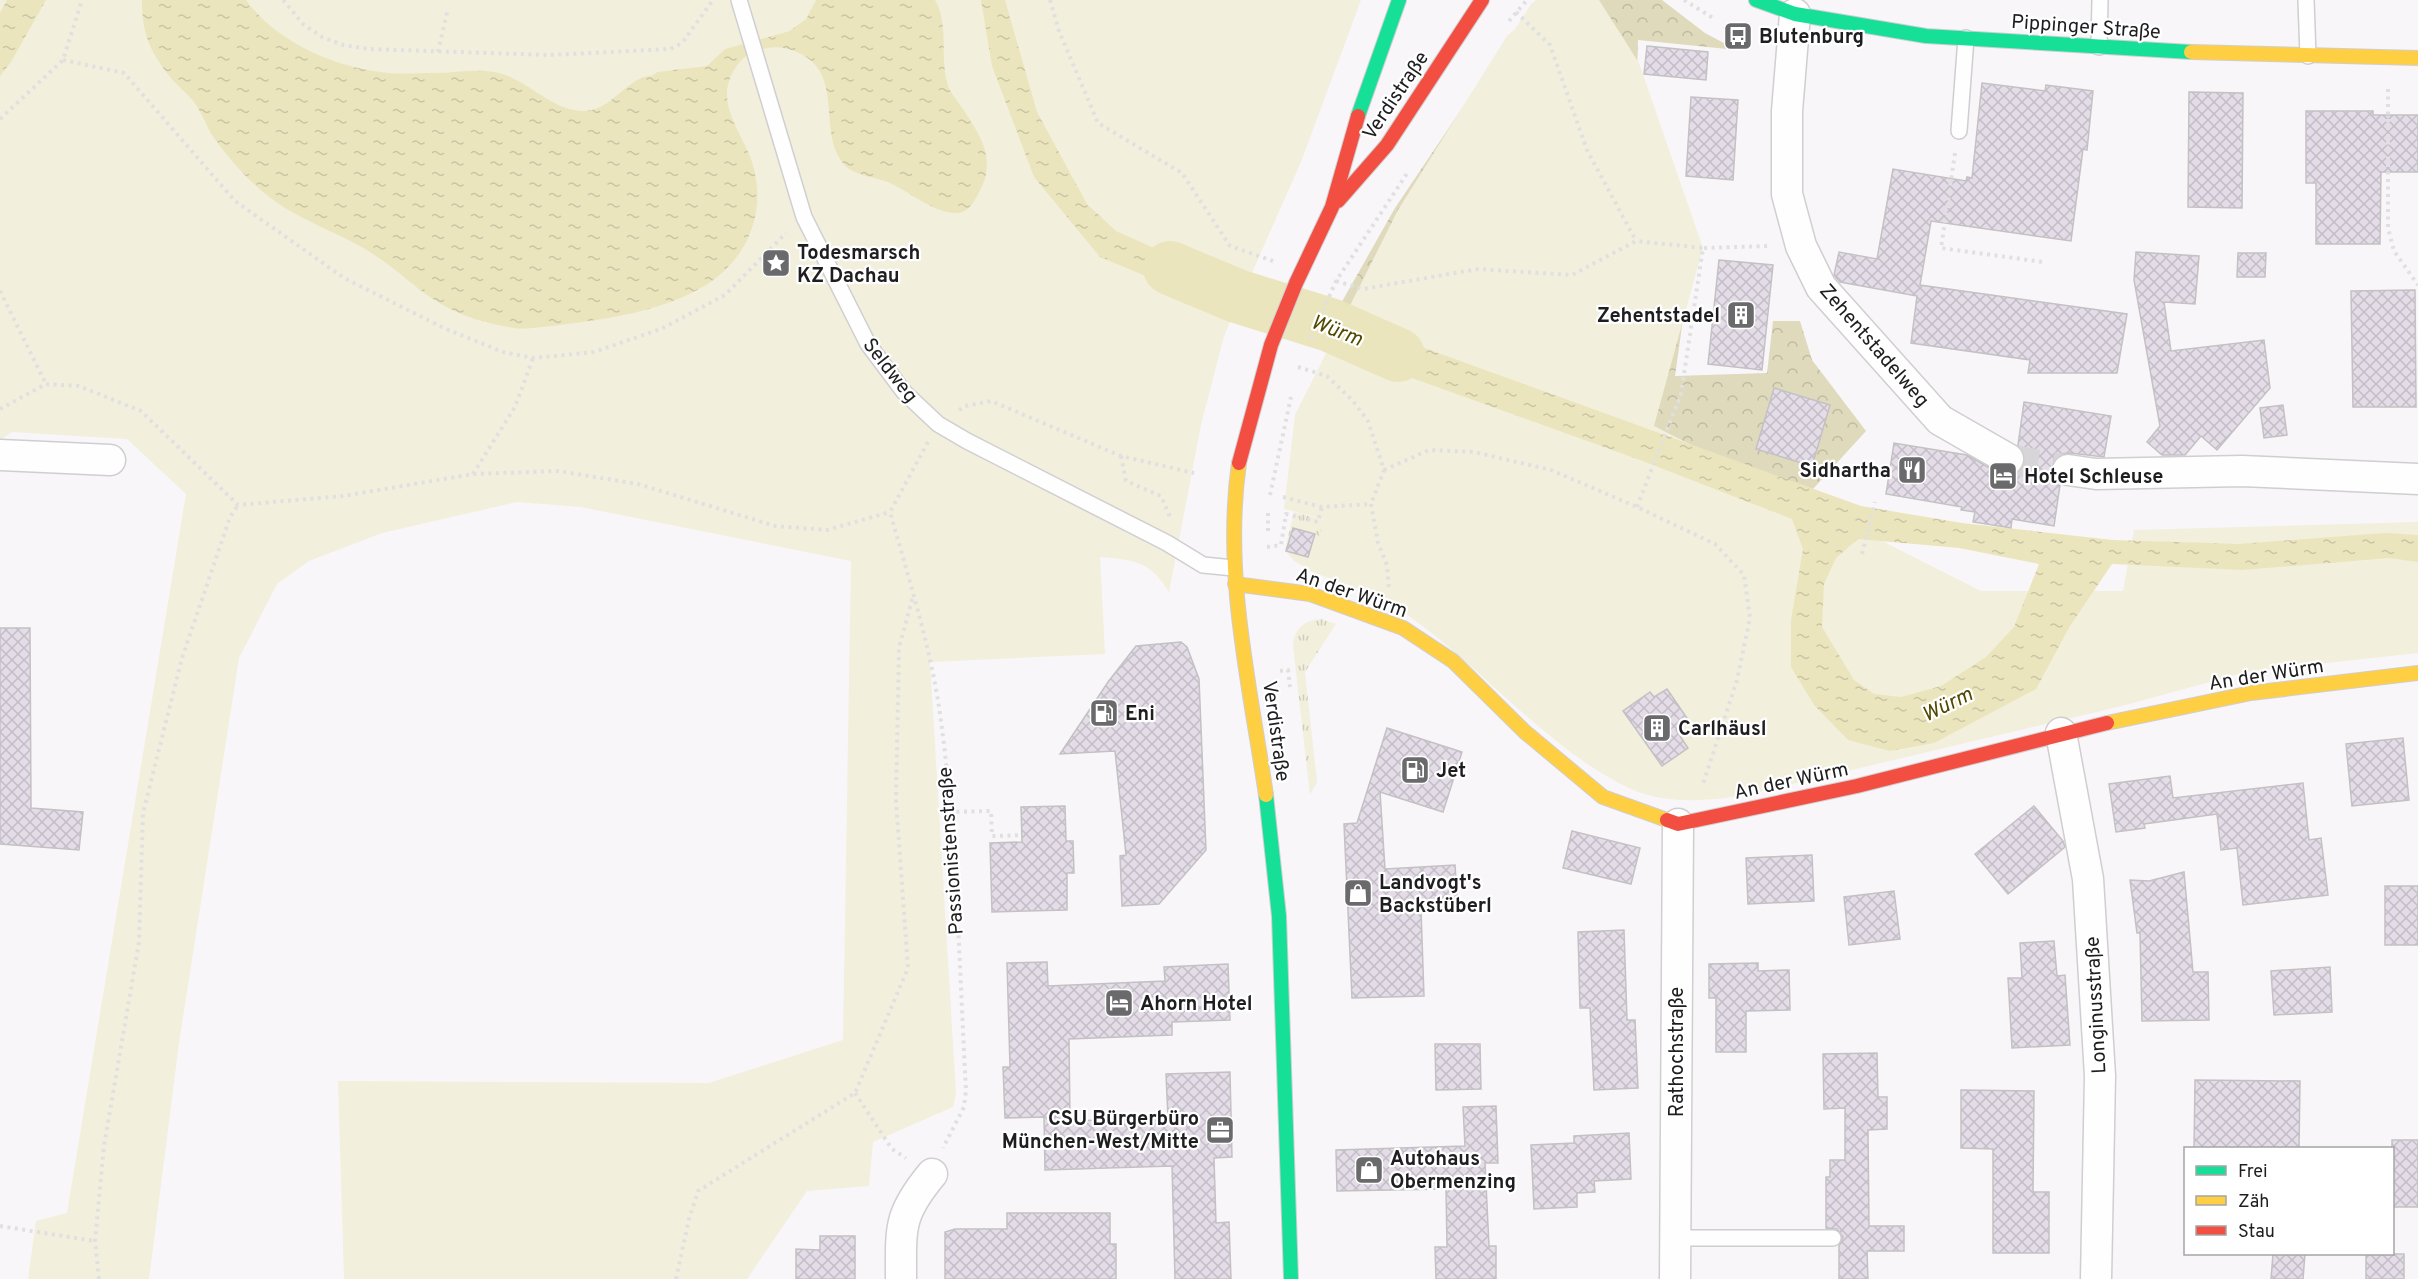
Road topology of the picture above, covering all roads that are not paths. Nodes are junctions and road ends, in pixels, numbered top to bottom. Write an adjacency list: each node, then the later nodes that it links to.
1 (739, 0): 19 (lane, Seldweg)
2 (1399, 0): 13 (main road, Verdistraße)
3 (1482, 0): 13 (main road, Verdistraße)
4 (1756, 0): 7 (main road, Pippinger Straße)
5 (2100, 0): 9 (lane)
6 (2306, 0): 10 (lane)
7 (1795, 14): 8 (main road, Pippinger Straße); 15 (street, Zehentstadelweg)
8 (1966, 38): 9 (main road, Pippinger Straße); 12 (lane)
9 (2099, 47): 10 (main road, Pippinger Straße)
10 (2308, 56): 11 (main road, Pippinger Straße)
11 (2418, 58)
12 (1959, 131)
13 (1332, 207): 19 (main road, Verdistraße)
14 (0, 455): 16 (street)
15 (2008, 459)
16 (110, 460)
17 (2068, 470): 18 (street)
18 (2418, 479)
19 (1234, 568): 20 (main road, Verdistraße)
20 (1235, 584): 23 (main road, An der Würm); 28 (main road, Verdistraße)
21 (2418, 673): 22 (main road, An der Würm)
22 (2061, 733): 23 (main road, An der Würm); 30 (street, Longinusstraße)
23 (1684, 823): 25 (street, Rathochstraße)
24 (932, 1174): 27 (street)
25 (1676, 1238): 26 (lane); 29 (street, Rathochstraße)
26 (1833, 1238)
27 (901, 1279)
28 (1291, 1279)
29 (1676, 1279)
30 (2096, 1279)

